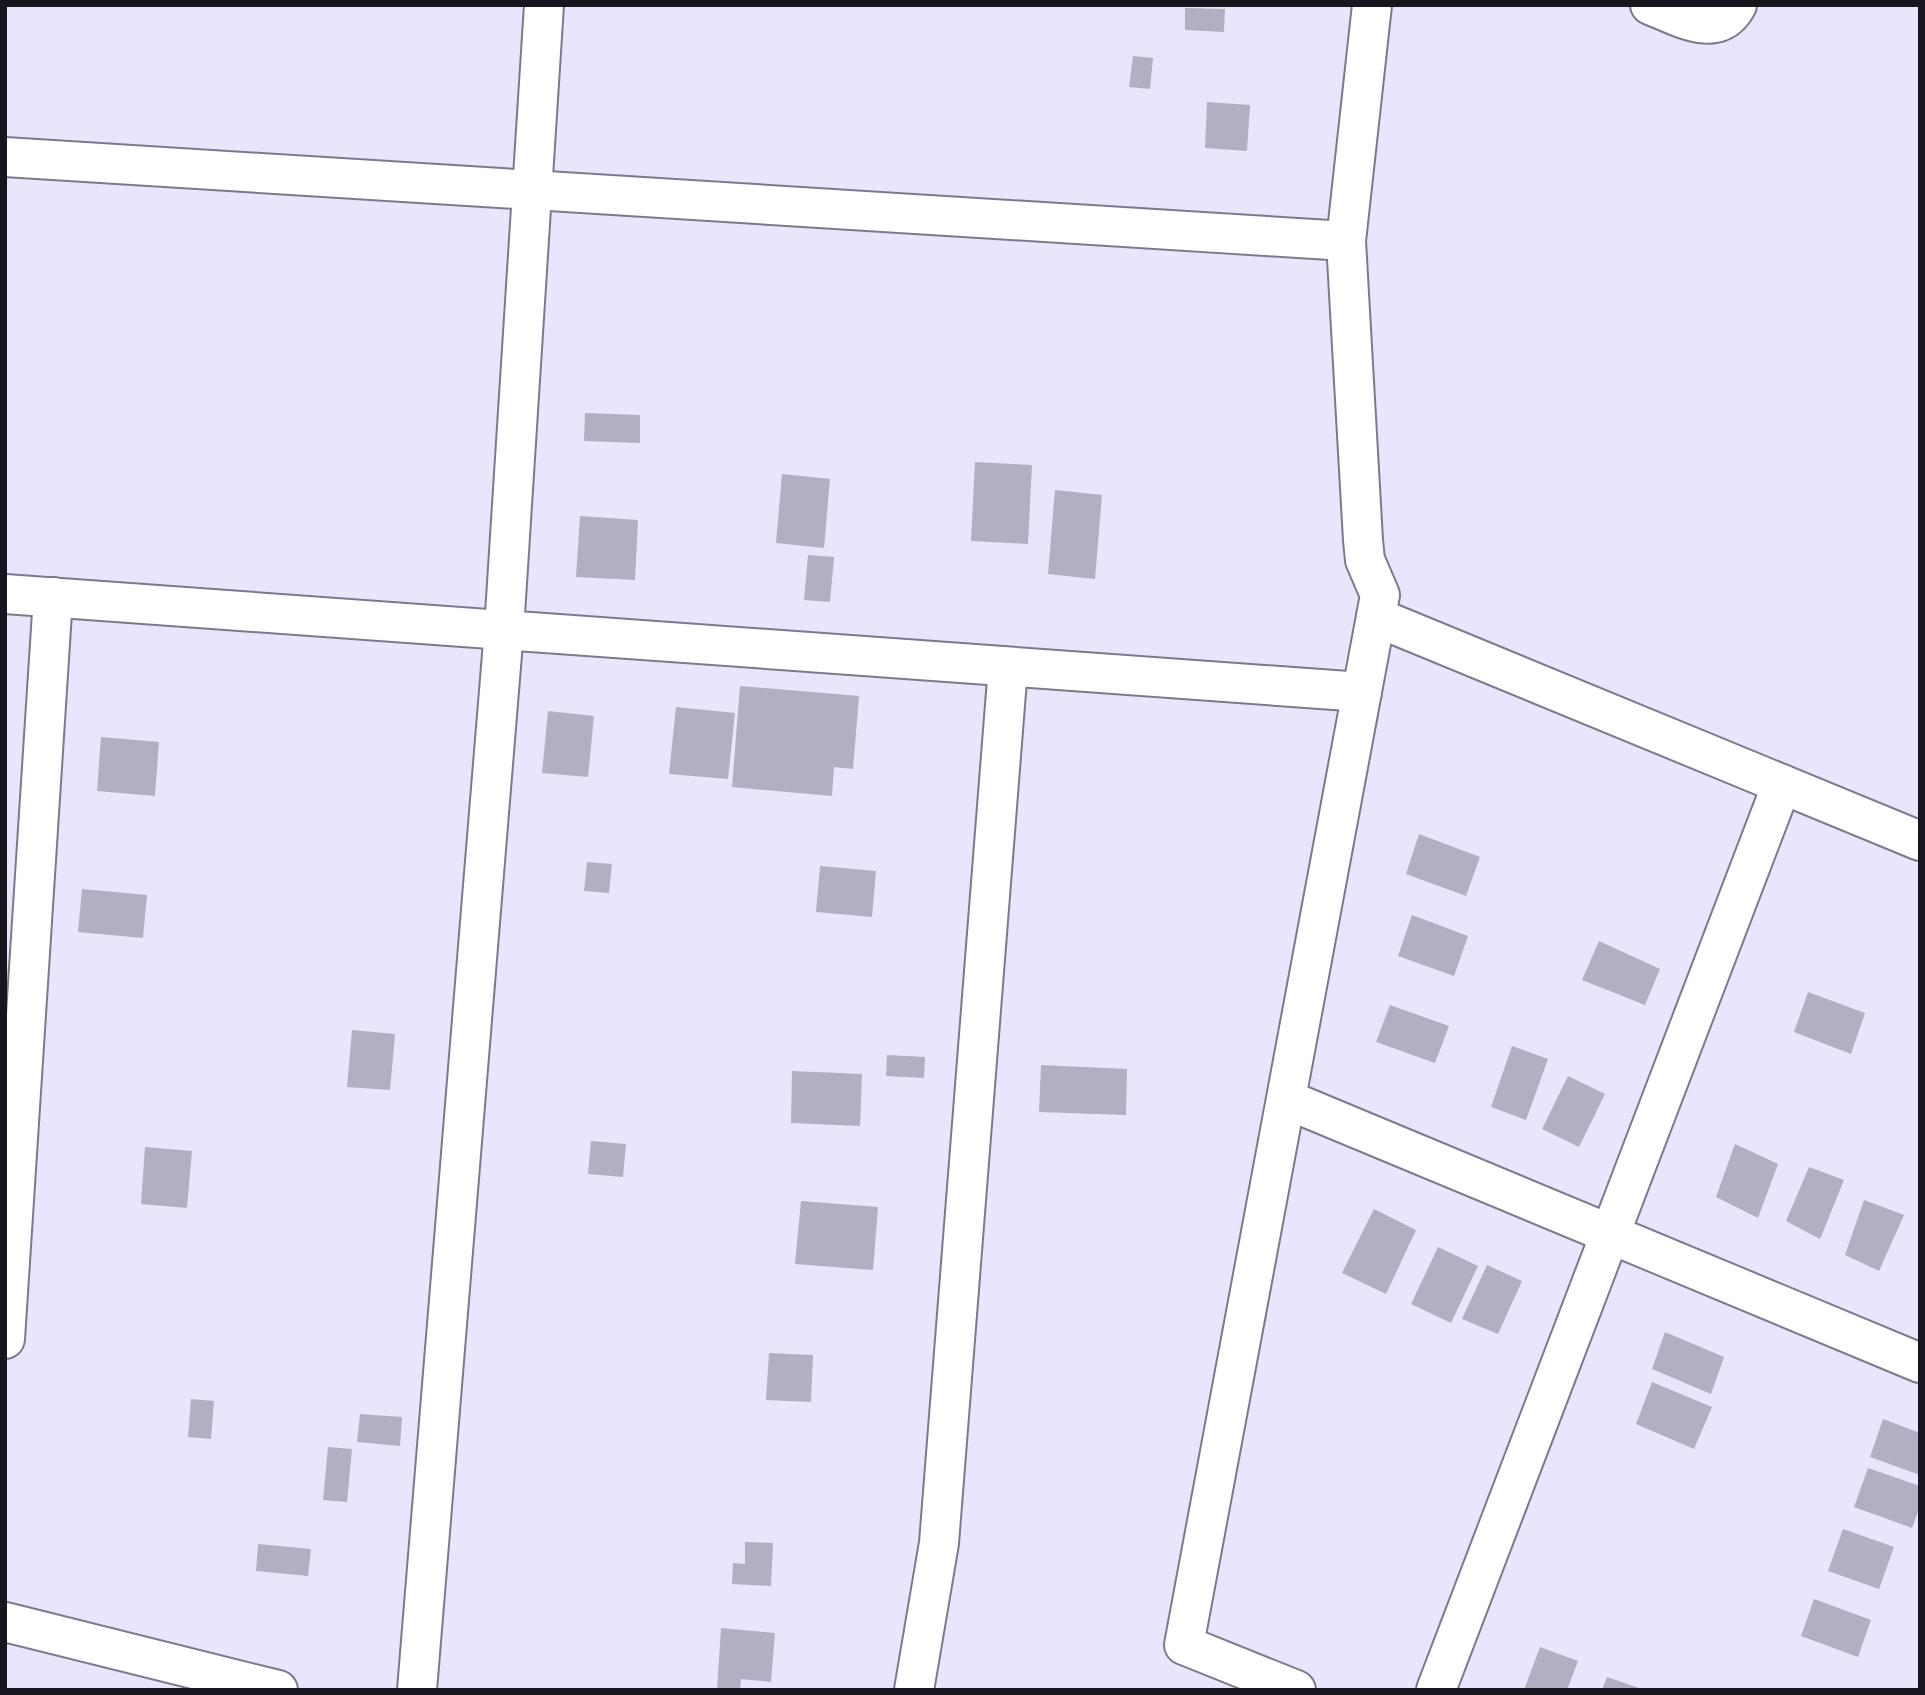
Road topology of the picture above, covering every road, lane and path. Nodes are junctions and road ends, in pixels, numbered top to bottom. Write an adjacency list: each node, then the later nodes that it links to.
1 (544, 5): 6 (street)
2 (1372, 5): 7 (street)
3 (1650, 5): 4 (street)
4 (1737, 5)
5 (5, 157): 6 (street)
6 (533, 187): 7 (street); 11 (street)
7 (1346, 241): 10 (street)
8 (5, 594): 9 (street)
9 (54, 597): 11 (street); 18 (street)
10 (1377, 611): 13 (street); 14 (street)
11 (504, 630): 12 (street); 22 (street)
12 (1008, 667): 13 (street); 23 (street)
13 (1363, 692): 16 (street)
14 (1782, 784): 15 (street); 17 (street)
15 (1920, 841)
16 (1287, 1100): 17 (street); 24 (street)
17 (1610, 1234): 19 (street); 25 (street)
18 (5, 1339)
19 (1920, 1363)
20 (5, 1622): 21 (street)
21 (278, 1690)
22 (417, 1690)
23 (914, 1690)
24 (1296, 1690)
25 (1436, 1690)

